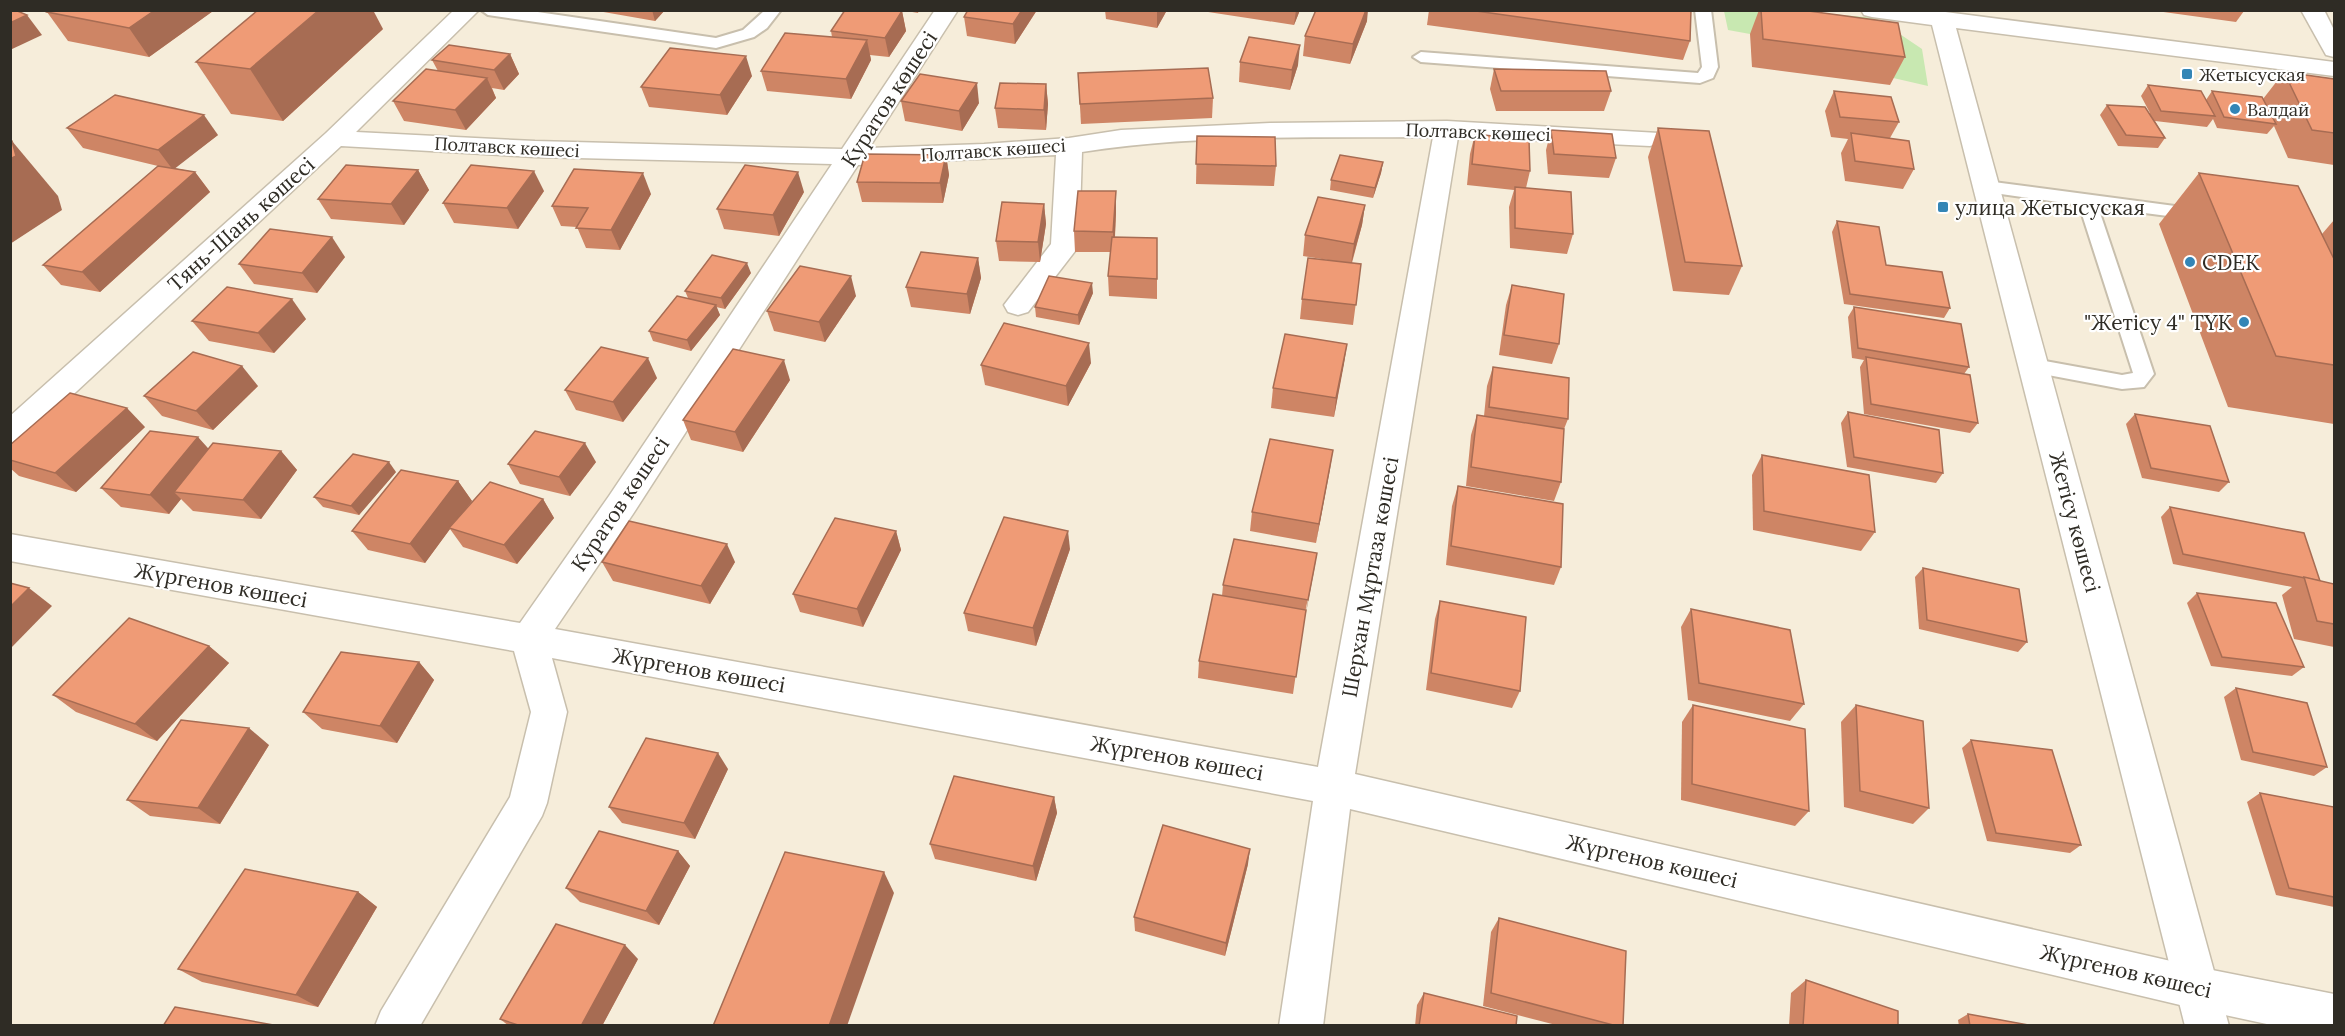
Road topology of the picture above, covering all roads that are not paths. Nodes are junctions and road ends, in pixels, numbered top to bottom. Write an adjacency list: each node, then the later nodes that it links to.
1 (468, 10): 13 (street, Тянь-Шань көшесі)
2 (488, 10): 3 (lane)
3 (774, 10)
4 (947, 10): 16 (street, Куратов көшесі)
5 (1703, 10): 10 (lane)
6 (1872, 10): 8 (street)
7 (2312, 10): 9 (street)
8 (1942, 19): 11 (street); 17 (street, Жетісу көшесі)
9 (2334, 50)
10 (1421, 57)
11 (2334, 69)
12 (1447, 129): 14 (street, Полтавск көшесі); 15 (street, Полтавск көшесі); 25 (street, Шерхан Мұртаза көшесі)
13 (335, 138): 16 (street, Полтавск көшесі); 22 (street, Тянь-Шань көшесі)
14 (1650, 138)
15 (1070, 146): 16 (street, Полтавск көшесі); 20 (street)
16 (850, 157): 24 (street, Куратов көшесі)
17 (1986, 187): 18 (lane); 21 (street, Жетісу көшесі)
18 (2087, 200): 19 (lane); 21 (lane)
19 (2222, 217)
20 (1018, 305)
21 (2034, 366): 26 (street, Жетісу көшесі)
22 (10, 435)
23 (10, 547): 24 (street, Жүргенов көшесі)
24 (528, 639): 25 (street, Жүргенов көшесі); 28 (street)
25 (1334, 787): 26 (street, Жүргенов көшесі); 29 (street, Шерхан Мұртаза көшесі)
26 (2198, 987): 27 (street, Жүргенов көшесі); 30 (street, Жетісу көшесі)
27 (2334, 1016)
28 (396, 1026)
29 (1301, 1026)
30 (2207, 1026)

